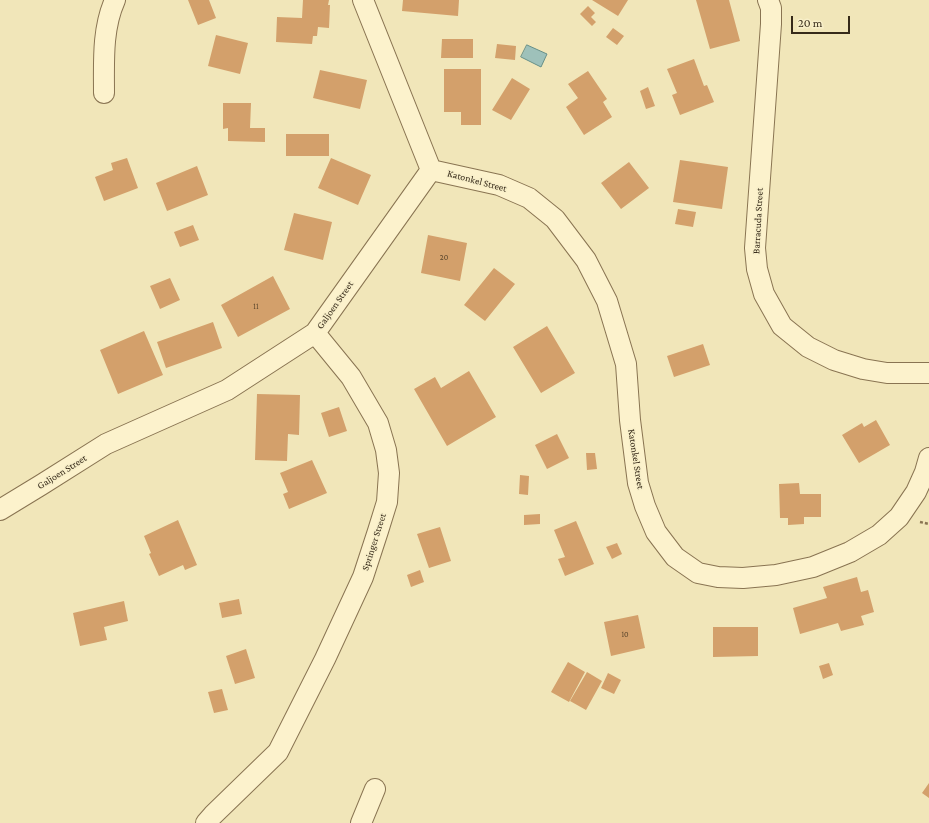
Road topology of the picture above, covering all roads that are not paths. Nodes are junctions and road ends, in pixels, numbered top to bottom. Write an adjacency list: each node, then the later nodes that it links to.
1 (116, 0): 4 (street)
2 (363, 0): 5 (street)
3 (768, 0): 7 (street, Barracuda Street)
4 (104, 93)
5 (431, 170): 6 (street, Galjoen Street); 8 (street, Katonkel Street)
6 (315, 333): 9 (street, Galjoen Street); 11 (street, Springer Street)
7 (929, 373)
8 (929, 458)
9 (0, 510)
10 (376, 789): 12 (street)
11 (206, 823)
12 (361, 823)

